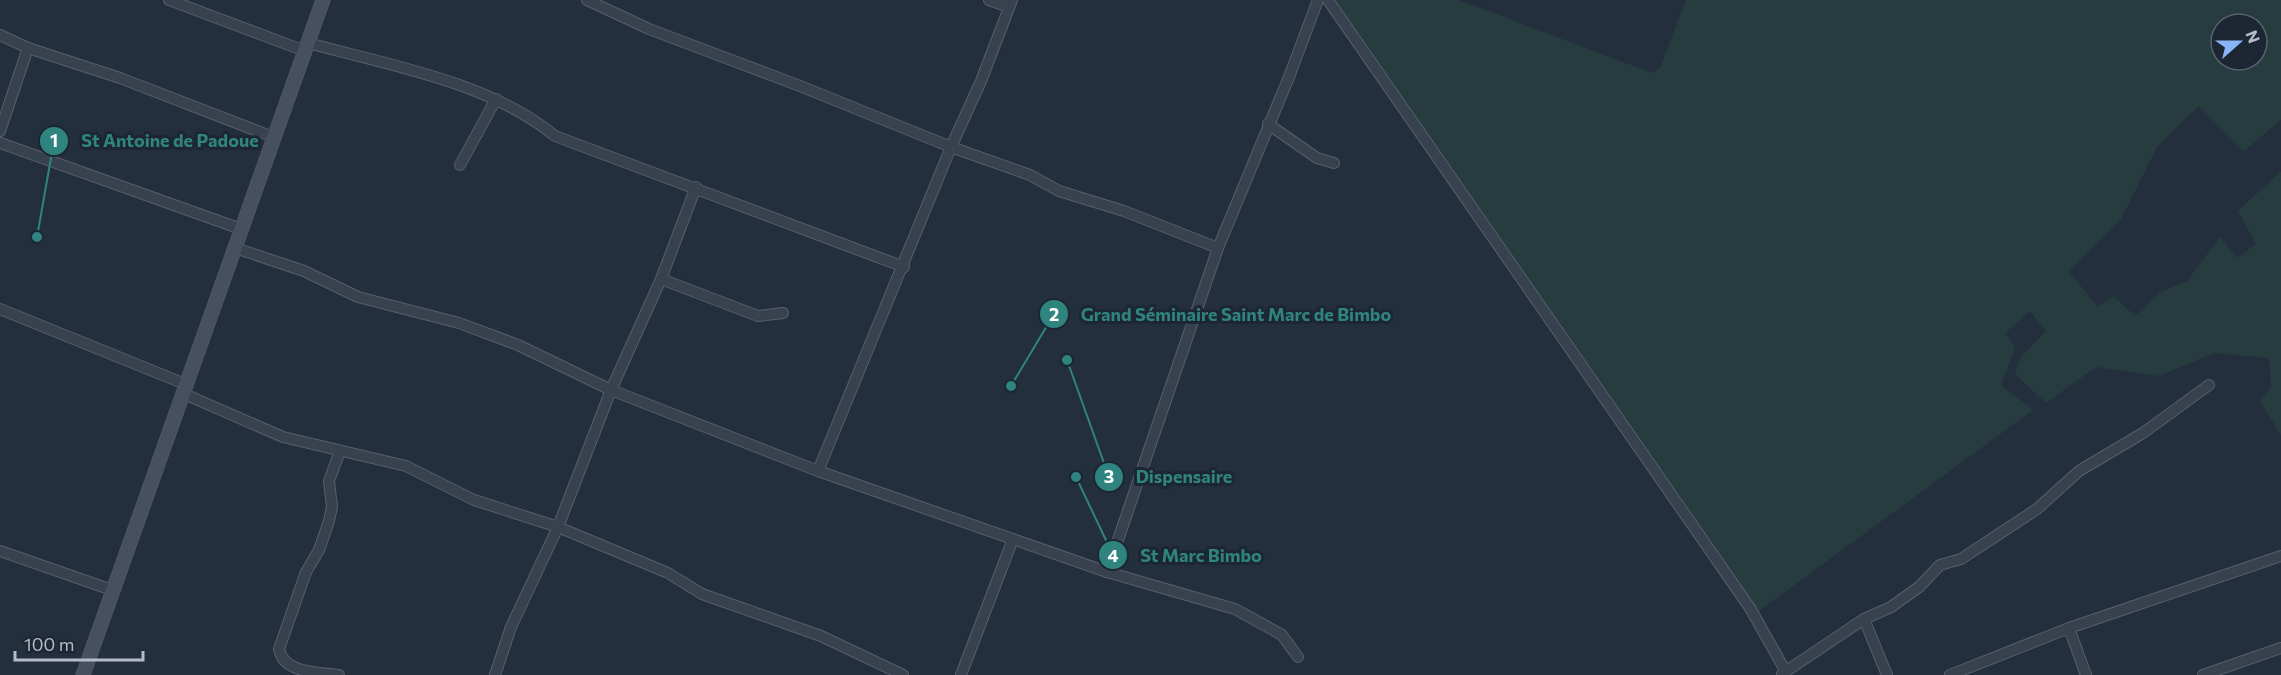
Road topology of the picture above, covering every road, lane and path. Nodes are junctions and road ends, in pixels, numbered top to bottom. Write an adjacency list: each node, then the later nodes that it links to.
1 (169, 0): 9 (street)
2 (323, 0): 9 (main road)
3 (588, 0): 16 (street)
4 (989, 0): 7 (street)
5 (1318, 0): 12 (street)
6 (1328, 0): 39 (street)
7 (1011, 4): 16 (street)
8 (0, 35): 10 (street)
9 (306, 47): 11 (street); 14 (main road)
10 (28, 48): 13 (street); 14 (street)
11 (496, 99): 18 (street); 19 (street)
12 (1268, 124): 17 (street); 22 (street)
13 (0, 131)
14 (273, 136): 20 (main road)
15 (0, 142): 20 (street)
16 (951, 147): 22 (street); 23 (street)
17 (1334, 163)
18 (460, 165)
19 (696, 187): 23 (street); 24 (street)
20 (241, 229): 21 (main road)
21 (235, 248): 28 (main road); 29 (street)
22 (1218, 248): 36 (street)
23 (904, 267): 31 (street)
24 (662, 279): 26 (street); 29 (street)
25 (0, 309): 28 (street)
26 (783, 313)
27 (2209, 386): 40 (street)
28 (184, 388): 30 (street); 37 (main road)
29 (611, 390): 31 (street); 32 (street)
30 (340, 451): 32 (street); 46 (street)
31 (818, 471): 33 (street)
32 (558, 527): 47 (street); 48 (street)
33 (1013, 540): 36 (street); 49 (street)
34 (0, 551): 37 (street)
35 (2281, 556): 41 (street)
36 (1107, 572): 43 (street)
37 (112, 590): 45 (main road)
38 (1745, 592): 39 (street)
39 (1750, 608): 44 (street)
40 (1864, 619): 44 (street); 50 (street)
41 (2069, 628): 51 (street); 52 (street)
42 (2281, 648): 53 (street)
43 (1298, 657)
44 (1783, 673)
45 (83, 675)
46 (339, 675)
47 (495, 675)
48 (903, 675)
49 (961, 675)
50 (1887, 675)
51 (1950, 675)
52 (2086, 675)
53 (2203, 675)

